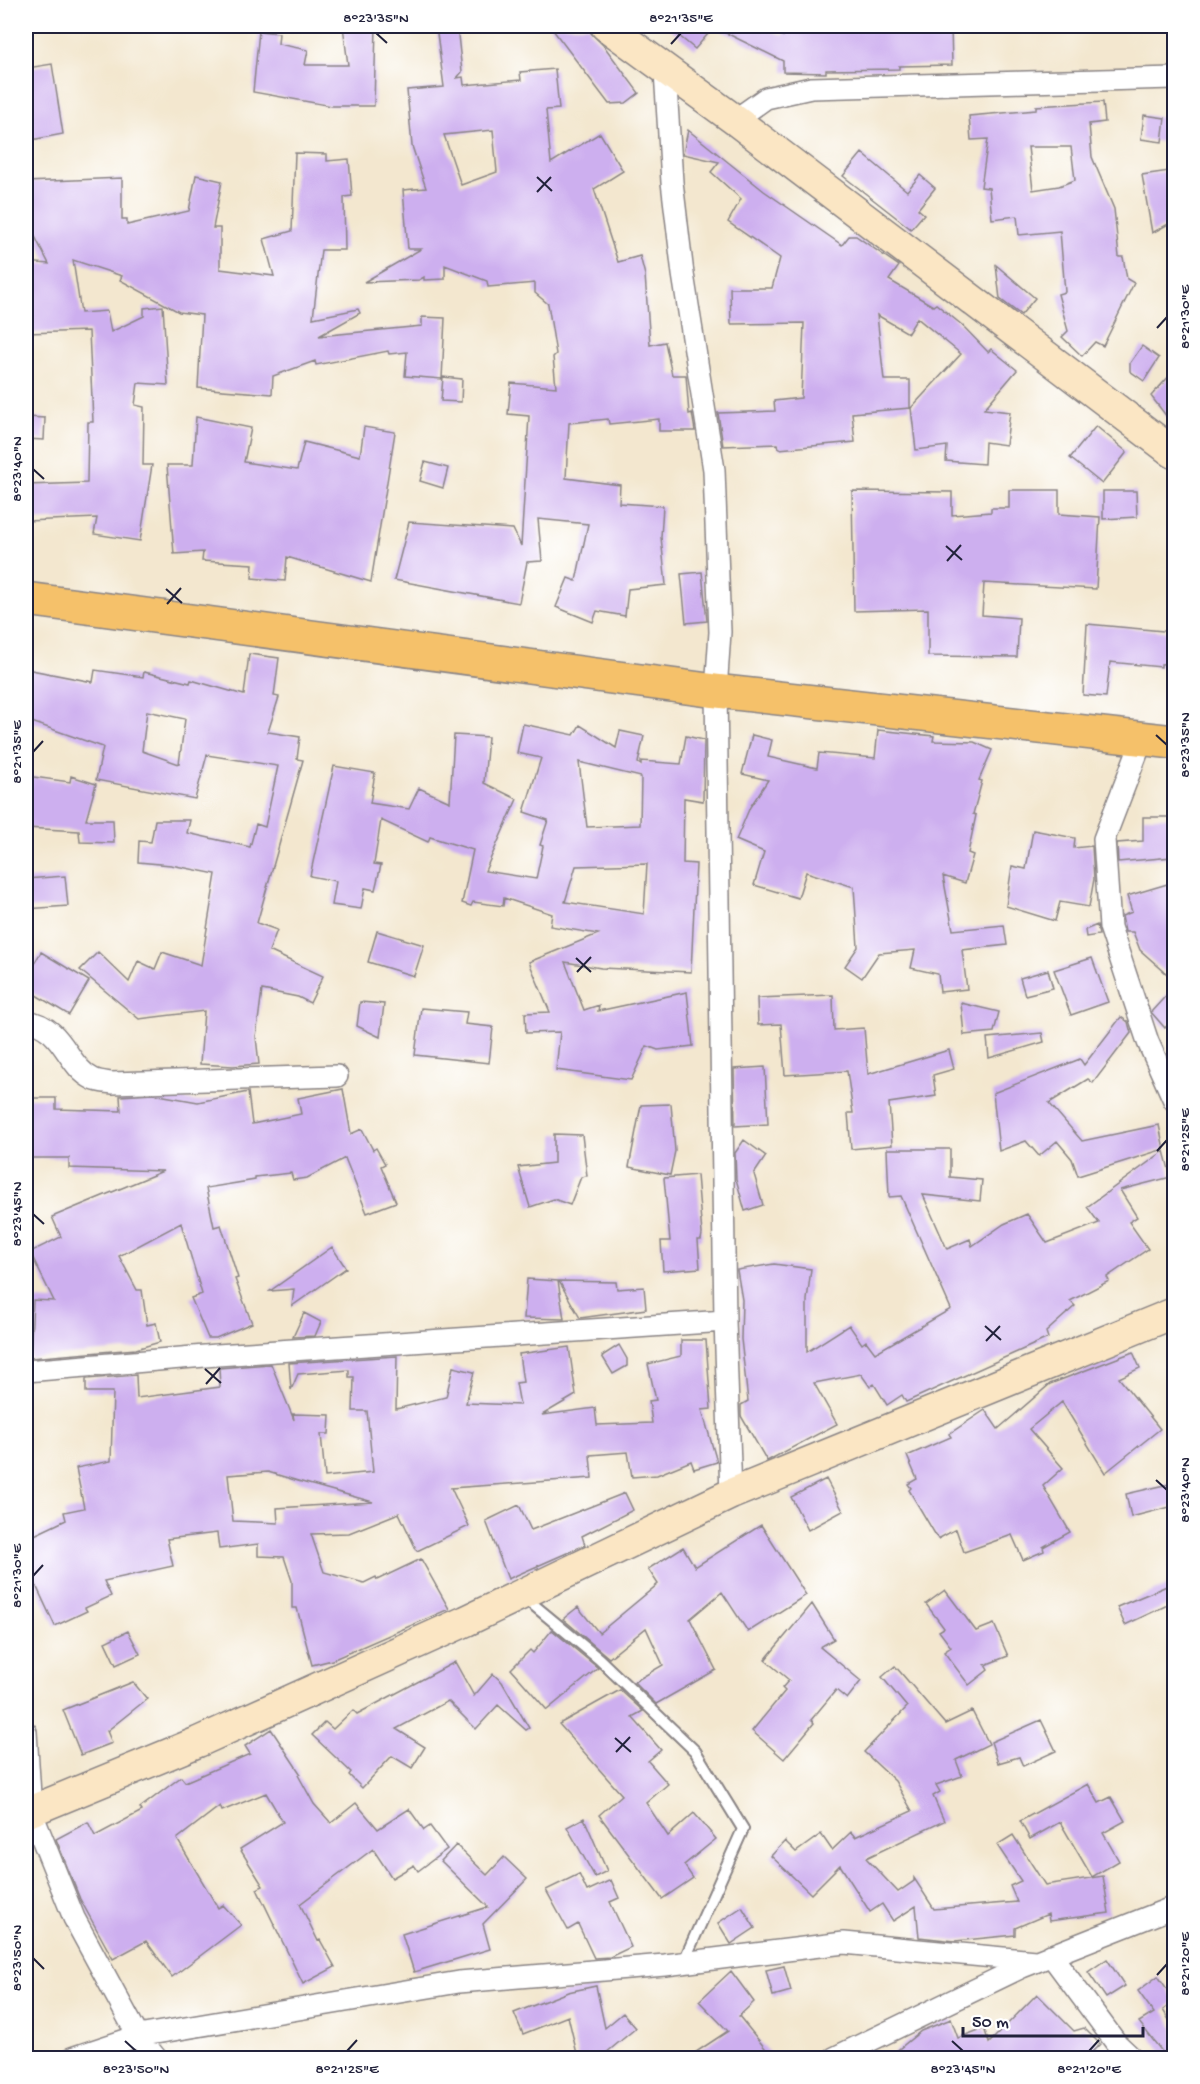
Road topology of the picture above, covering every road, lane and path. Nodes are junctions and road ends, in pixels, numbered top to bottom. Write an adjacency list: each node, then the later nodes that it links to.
1 (606, 26): 2 (street)
2 (665, 71): 4 (street); 7 (street)
3 (1174, 78): 4 (street)
4 (735, 120): 5 (street)
5 (1174, 453)
6 (26, 599): 7 (main road)
7 (716, 691): 8 (main road); 14 (street)
8 (1142, 740): 9 (main road); 12 (street)
9 (1174, 742)
10 (26, 1021): 11 (street)
11 (337, 1076)
12 (1174, 1100)
13 (1174, 1313): 16 (street)
14 (725, 1321): 15 (street); 16 (street)
15 (26, 1371)
16 (731, 1494): 17 (street)
17 (521, 1594): 19 (street); 22 (lane)
18 (26, 1732): 19 (street)
19 (28, 1812): 23 (street)
20 (1174, 1907): 21 (street)
21 (1043, 1958): 22 (street); 26 (street); 27 (street)
22 (683, 1963): 23 (street)
23 (138, 2036): 24 (street); 25 (street)
24 (72, 2058)
25 (156, 2058)
26 (834, 2058)
27 (1132, 2058)

